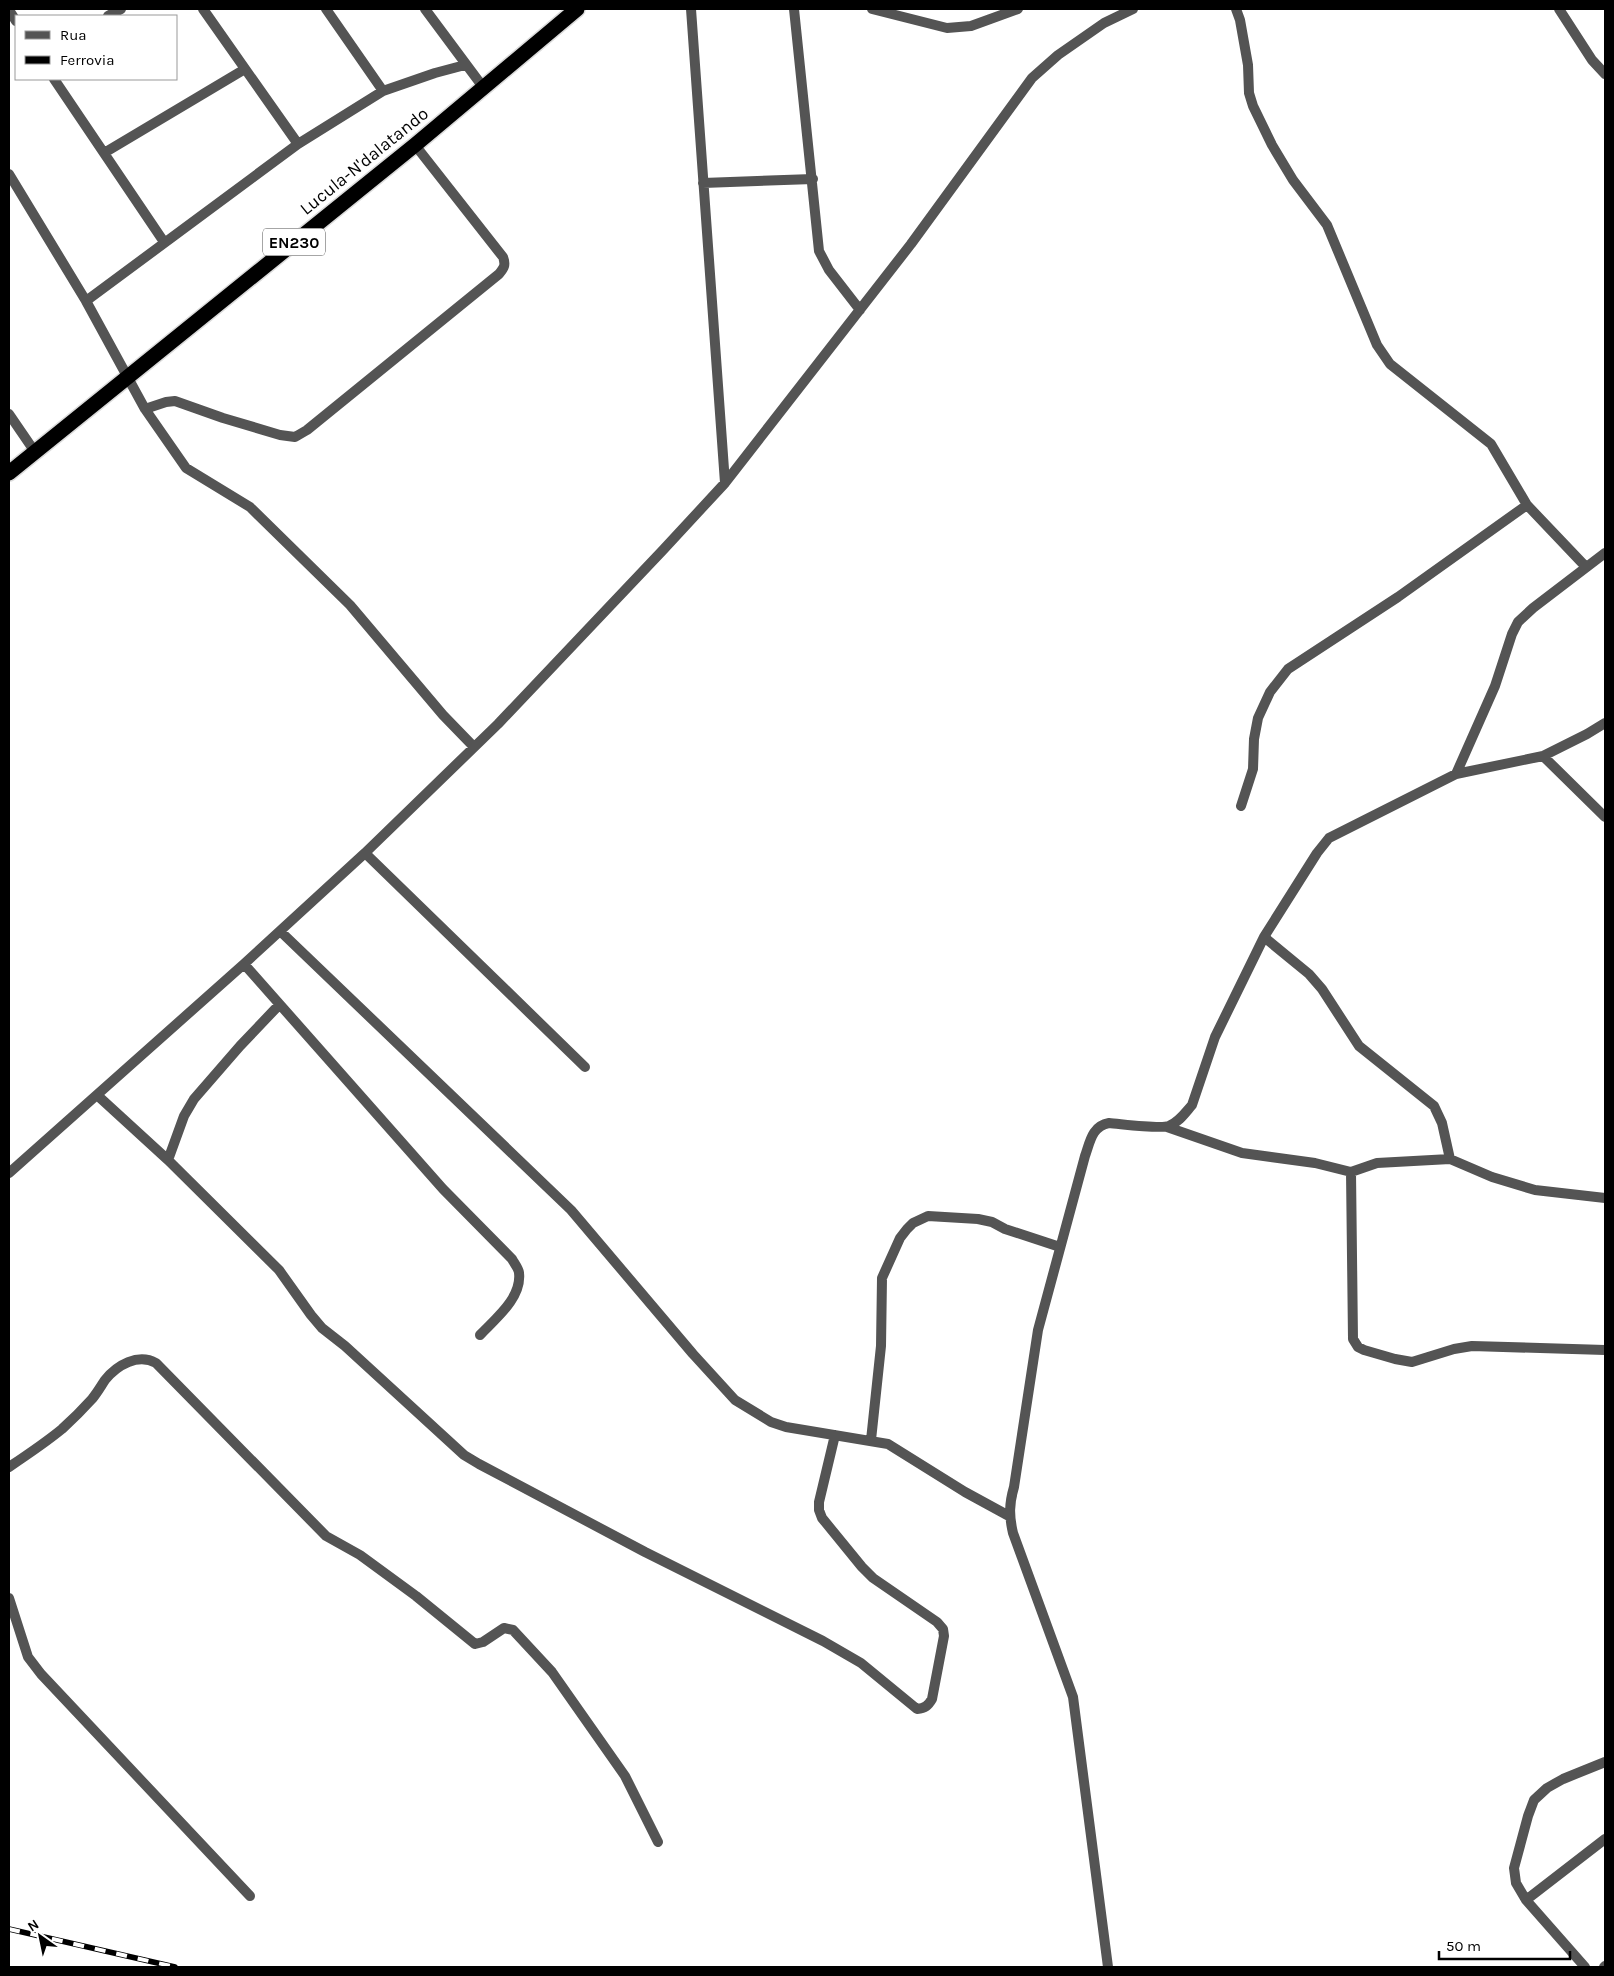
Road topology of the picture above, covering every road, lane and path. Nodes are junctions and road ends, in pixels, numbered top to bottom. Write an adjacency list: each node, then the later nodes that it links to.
1 (121, 9): 13 (street)
2 (203, 9): 15 (street)
3 (326, 9): 19 (street)
4 (425, 9): 14 (street)
5 (577, 9): 18 (highway, Lucula-N'dalatando / EN230)
6 (691, 9): 25 (street)
7 (794, 9): 24 (street)
8 (872, 9): 9 (street)
9 (1018, 9)
10 (1133, 9): 28 (street)
11 (1236, 9): 35 (street)
12 (1559, 9): 16 (street)
13 (110, 15)
14 (465, 65): 18 (street); 19 (street)
15 (245, 69): 20 (street); 22 (street)
16 (1605, 74)
17 (55, 80): 22 (street)
18 (483, 87): 21 (highway, Lucula-N'dalatando / EN230)
19 (382, 91): 20 (street)
20 (298, 144): 26 (street)
21 (415, 145): 29 (highway, Lucula-N'dalatando / EN230); 30 (street)
22 (104, 153): 26 (street)
23 (9, 174): 27 (street)
24 (813, 179): 25 (street); 28 (street)
25 (704, 183): 34 (street)
26 (164, 242): 27 (street)
27 (86, 301): 29 (street)
28 (860, 310): 34 (street)
29 (127, 376): 30 (street); 32 (highway, Lucula-N'dalatando / EN230)
30 (145, 409): 39 (street)
31 (9, 414): 32 (street)
32 (35, 452): 33 (highway, Lucula-N'dalatando / EN230)
33 (9, 473)
34 (725, 483): 39 (street)
35 (1527, 505): 37 (street); 42 (street)
36 (1605, 553): 37 (street)
37 (1586, 567): 41 (street)
38 (1605, 722): 40 (street)
39 (474, 748): 44 (street)
40 (1543, 756): 41 (street); 43 (street)
41 (1456, 774): 46 (street)
42 (1241, 806)
43 (1605, 816)
44 (365, 853): 45 (street); 49 (street)
45 (280, 931): 47 (street); 60 (street)
46 (1264, 937): 51 (street); 52 (street)
47 (244, 964): 48 (street); 50 (street)
48 (279, 1005): 53 (street); 58 (street)
49 (585, 1067)
50 (97, 1095): 53 (street); 55 (street)
51 (1167, 1127): 54 (street); 57 (street)
52 (1450, 1159): 54 (street); 56 (street)
53 (168, 1160): 60 (street)
54 (1351, 1172): 59 (street)
55 (9, 1173)
56 (1605, 1198)
57 (1060, 1248): 61 (street); 63 (street)
58 (480, 1335)
59 (1605, 1350)
60 (835, 1435): 61 (street)
61 (870, 1440): 63 (street)
62 (9, 1466): 68 (street)
63 (1009, 1516): 71 (street)
64 (9, 1598): 65 (street)
65 (10, 1608): 69 (street)
66 (1605, 1762): 70 (street)
67 (1605, 1839): 70 (street)
68 (658, 1842)
69 (250, 1896)
70 (1526, 1900): 72 (street)
71 (1108, 1967)
72 (1585, 1967)

